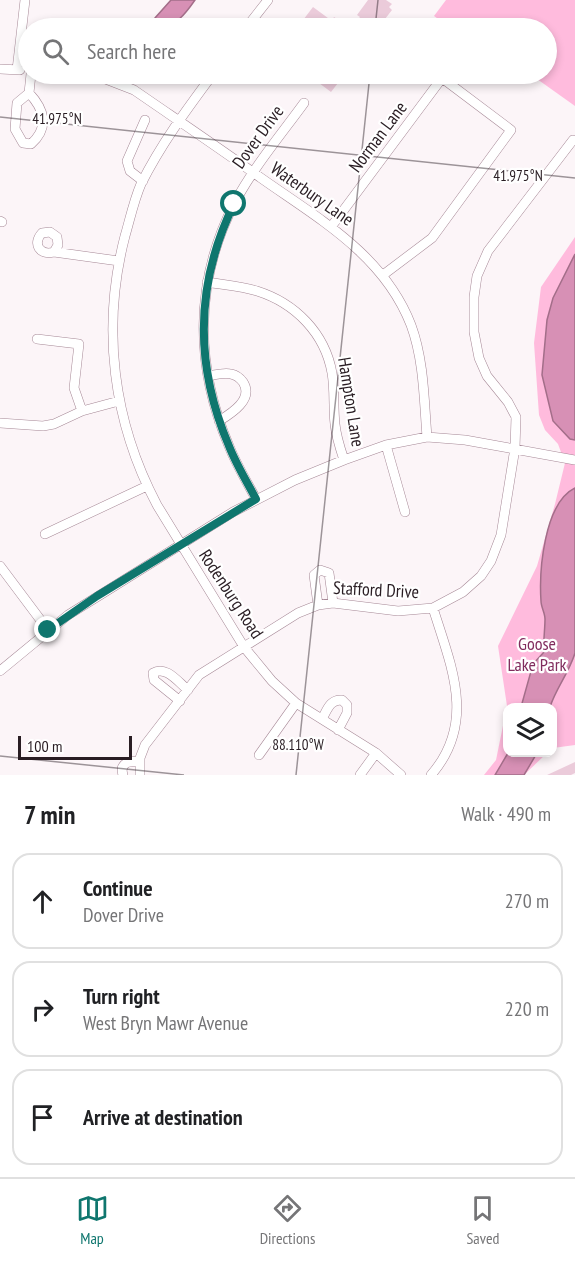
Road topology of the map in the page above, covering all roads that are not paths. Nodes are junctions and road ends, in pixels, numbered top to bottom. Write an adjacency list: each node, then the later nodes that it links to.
1 (25, 0): 3 (street)
2 (268, 0): 4 (street)
3 (23, 18)
4 (254, 18)
5 (18, 54): 7 (street)
6 (0, 69): 7 (street)
7 (16, 70)
8 (29, 84): 13 (street)
9 (120, 84): 16 (street, Waterbury Lane)
10 (205, 84): 16 (street, Rodenburg Road)
11 (438, 84): 20 (street, Norman Lane)
12 (450, 84): 23 (street, Norman Lane)
13 (29, 93): 13 (street)
14 (304, 103): 18 (street, Dover Drive)
15 (145, 120): 19 (street)
16 (178, 120): 18 (street, Waterbury Lane); 19 (street, Rodenburg Road)
17 (573, 140): 33 (street, Stafford Drive)
18 (252, 172): 20 (street, Waterbury Lane); 24 (street, Dover Drive)
19 (143, 181): 22 (street, Rodenburg Road)
20 (331, 228): 23 (street, Waterbury Lane)
21 (54, 252): 22 (street)
22 (119, 261): 27 (street, Rodenburg Road)
23 (383, 275): 31 (street, Waterbury Lane)
24 (207, 282): 26 (street, Dover Drive); 34 (street, Hampton Lane)
25 (37, 339): 28 (street)
26 (208, 376): 29 (street, Dover Drive); 29 (street)
27 (119, 401): 28 (street); 36 (street, Rodenburg Road)
28 (82, 411): 30 (street)
29 (219, 421): 37 (street, Dover Drive)
30 (0, 423)
31 (427, 437): 32 (street); 33 (street)
32 (386, 445): 34 (street); 38 (street)
33 (514, 448): 35 (street); 44 (street, Stafford Drive)
34 (344, 460): 37 (street)
35 (575, 460)
36 (147, 486): 39 (street); 40 (street, Rodenburg Road)
37 (256, 499): 40 (street)
38 (405, 512)
39 (45, 534)
40 (180, 544): 45 (street); 46 (street, Rodenburg Road)
41 (0, 566): 45 (street)
42 (333, 603): 43 (street, Stafford Drive); 43 (street); 44 (street, Stafford Drive)
43 (318, 604): 46 (street, Stafford Drive)
44 (433, 608): 60 (street)
45 (48, 630): 47 (street)
46 (244, 647): 48 (street, Stafford Drive); 50 (street, Rodenburg Road)
47 (0, 671)
48 (188, 690): 49 (street, Stafford Drive); 49 (street)
49 (180, 701): 55 (street, Stafford Drive)
50 (296, 703): 51 (street, Rodenburg Road); 54 (street)
51 (322, 719): 52 (street, Rodenburg Road); 52 (street)
52 (338, 730): 53 (street, Rodenburg Road)
53 (376, 753): 58 (street); 59 (street, Rodenburg Road)
54 (259, 755)
55 (140, 761): 56 (street); 57 (street)
56 (123, 775)
57 (140, 775)
58 (360, 775)
59 (401, 775)
60 (431, 775)

